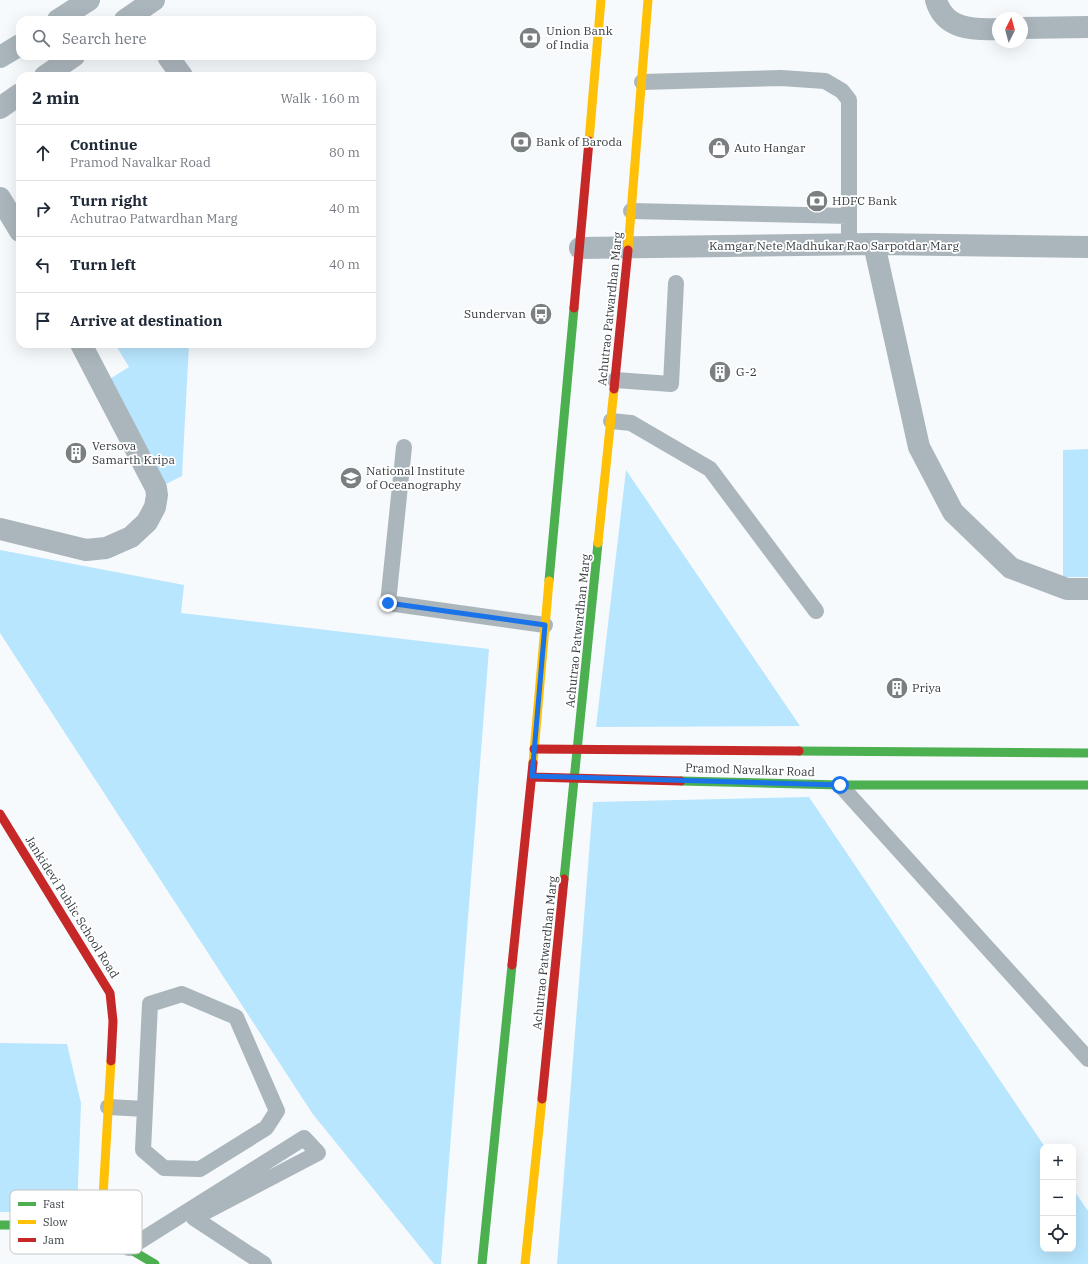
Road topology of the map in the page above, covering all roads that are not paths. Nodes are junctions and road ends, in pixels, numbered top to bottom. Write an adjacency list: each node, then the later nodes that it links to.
1 (89, 0): 6 (street)
2 (154, 0): 7 (street)
3 (601, 0): 28 (main road)
4 (648, 0): 17 (main road, Achutrao Patwardhan Marg)
5 (936, 0): 10 (street)
6 (64, 16)
7 (131, 16)
8 (1088, 26): 9 (street)
9 (1028, 28)
10 (992, 29)
11 (16, 47): 12 (street)
12 (0, 57)
13 (68, 60): 15 (street)
14 (170, 60): 16 (street)
15 (51, 72)
16 (179, 72)
17 (642, 82): 21 (main road, Achutrao Patwardhan Marg); 22 (lane)
18 (16, 97): 19 (street)
19 (0, 108)
20 (0, 198): 23 (street)
21 (631, 211): 22 (lane); 26 (main road, Achutrao Patwardhan Marg)
22 (849, 216): 24 (lane)
23 (16, 224)
24 (848, 244): 25 (street, Kamgar Nete Madhukar Rao Sarpotdar Marg); 26 (street, Kamgar Nete Madhukar Rao Sarpotdar Marg)
25 (874, 244): 27 (street, Kamgar Nete Madhukar Rao Sarpotdar Marg); 35 (street)
26 (628, 247): 28 (street, Kamgar Nete Madhukar Rao Sarpotdar Marg); 31 (main road, Achutrao Patwardhan Marg)
27 (1088, 247)
28 (580, 248): 37 (main road)
29 (676, 283): 31 (lane)
30 (83, 348): 34 (street)
31 (615, 380): 32 (main road, Achutrao Patwardhan Marg)
32 (611, 420): 36 (lane); 39 (main road, Achutrao Patwardhan Marg)
33 (404, 447): 37 (lane)
34 (0, 529)
35 (1088, 589)
36 (816, 610)
37 (545, 625): 38 (main road)
38 (534, 749): 39 (main road, Pramod Navalkar Road); 41 (main road)
39 (578, 750): 40 (main road, Pramod Navalkar Road); 42 (main road, Achutrao Patwardhan Marg)
40 (1088, 753)
41 (532, 776): 42 (main road, Pramod Navalkar Road); 54 (main road)
42 (575, 778): 43 (main road, Pramod Navalkar Road); 55 (main road, Achutrao Patwardhan Marg)
43 (840, 785): 44 (main road, Pramod Navalkar Road); 46 (lane)
44 (1088, 785)
45 (0, 814): 47 (main road, Jankidevi Public School Road)
46 (1088, 1059)
47 (108, 1107): 48 (lane); 49 (main road, Jankidevi Public School Road)
48 (145, 1109): 48 (lane)
49 (103, 1190)
50 (142, 1240): 53 (lane)
51 (139, 1254): 52 (main road)
52 (155, 1264)
53 (264, 1264)
54 (482, 1264)
55 (525, 1264)

